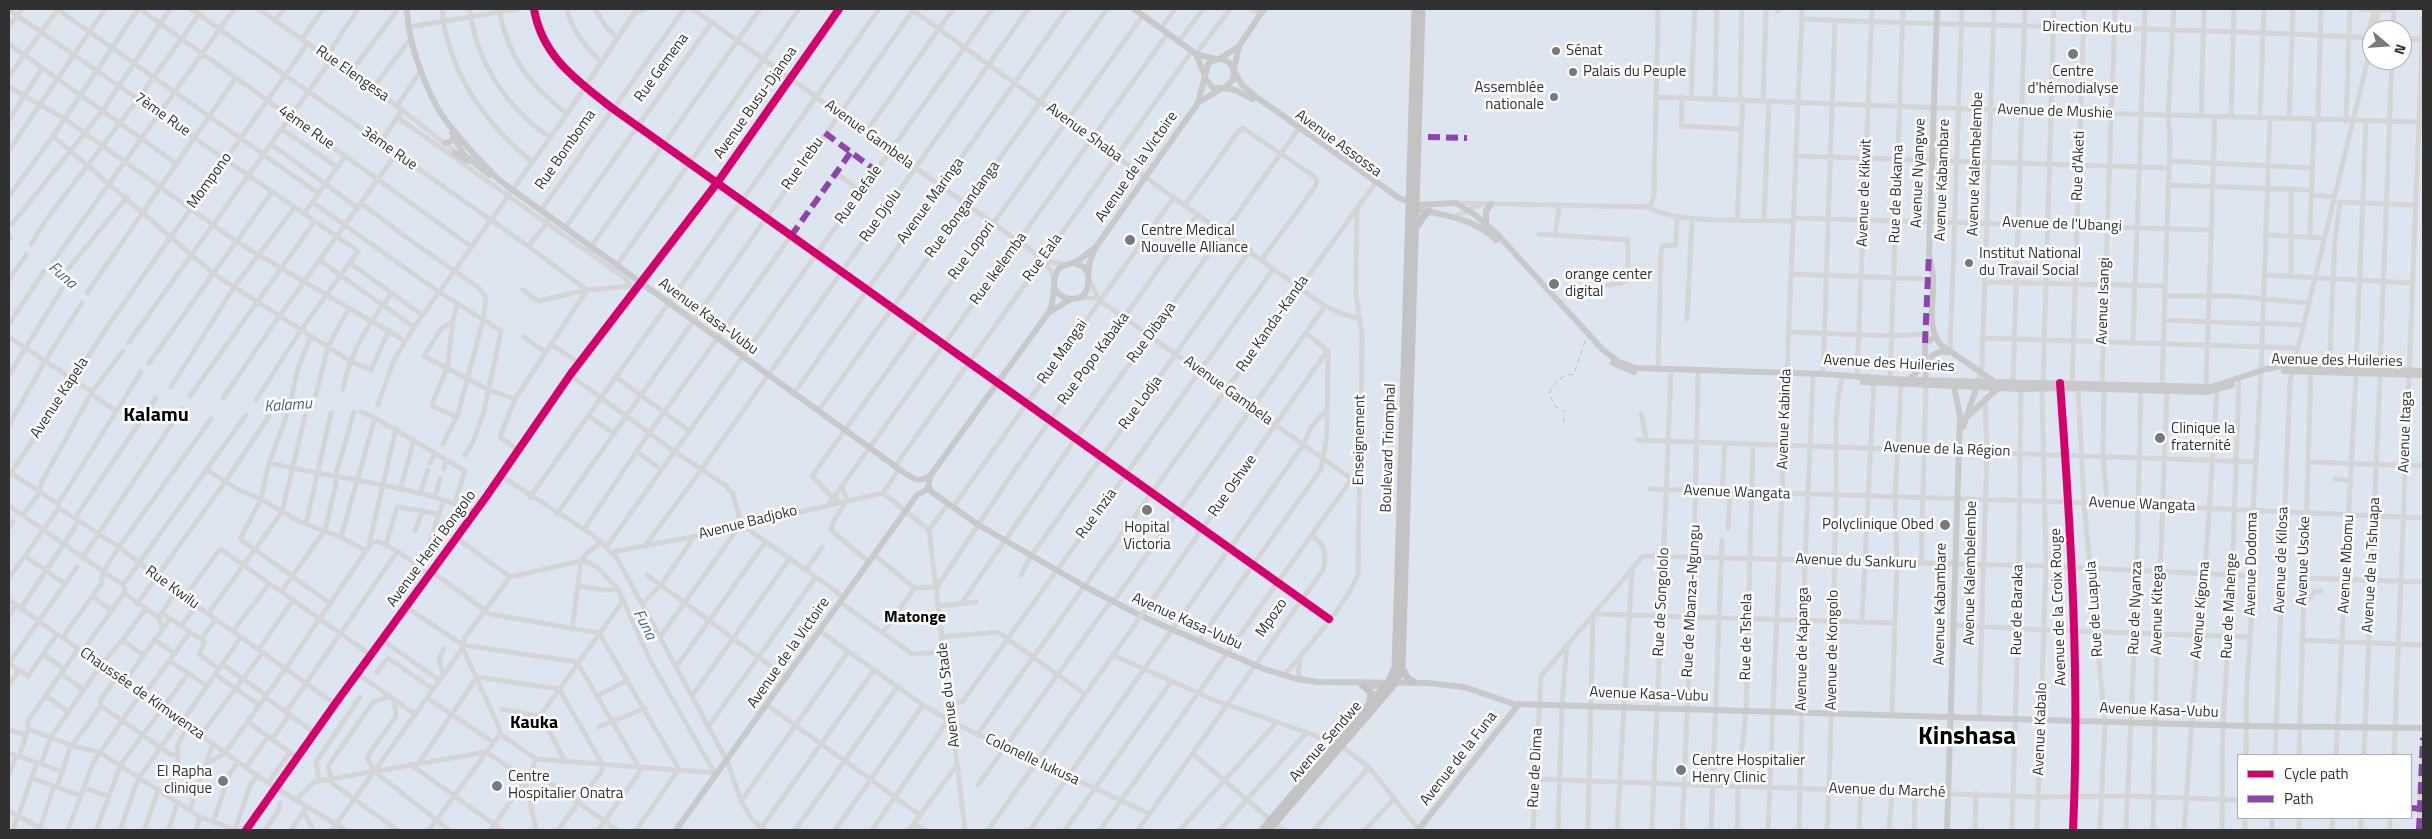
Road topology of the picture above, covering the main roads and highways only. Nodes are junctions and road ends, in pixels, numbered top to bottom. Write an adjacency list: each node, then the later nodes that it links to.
1 (407, 9): 16 (main road, Avenue Kasa-Vubu)
2 (1134, 9): 7 (main road)
3 (1415, 9): 25 (highway, Boulevard Triomphal)
4 (1422, 9): 25 (highway, Boulevard Triomphal)
5 (1936, 9): 37 (main road, Avenue Nyangwe)
6 (1262, 11): 8 (main road)
7 (1143, 13): 9 (main road)
8 (1239, 46): 10 (main road); 11 (main road)
9 (1194, 53): 10 (main road); 12 (main road)
10 (1218, 59): 11 (main road); 12 (main road)
11 (1234, 70): 13 (main road); 14 (main road)
12 (1205, 77): 13 (main road); 15 (main road)
13 (1223, 88): 14 (main road); 15 (main road)
14 (1254, 97): 25 (main road, Avenue Assossa)
15 (1198, 102): 31 (main road, Avenue de la Victoire)
16 (449, 125): 17 (main road); 19 (main road, Avenue Kasa-Vubu)
17 (454, 137): 18 (main road); 19 (main road)
18 (444, 142)
19 (462, 146): 21 (main road); 22 (main road, Avenue Kasa-Vubu)
20 (455, 153): 21 (main road)
21 (478, 167): 22 (main road)
22 (499, 180): 60 (main road, Avenue Kasa-Vubu)
23 (1446, 203): 25 (main road); 27 (main road); 28 (main road, Avenue des Huileries)
24 (1491, 204): 28 (main road)
25 (1413, 206): 26 (main road, Avenue des Huileries); 29 (highway, Boulevard Triomphal); 63 (highway, Boulevard Triomphal)
26 (1429, 211): 27 (main road, Avenue des Huileries); 29 (highway)
27 (1449, 216): 30 (main road, Avenue des Huileries)
28 (1486, 225): 30 (main road, Avenue des Huileries)
29 (1417, 234): 61 (highway, Boulevard Triomphal)
30 (1499, 240): 44 (main road, Avenue des Huileries); 44 (main road, Avenue des Huileries)
31 (1096, 247): 32 (main road); 33 (main road)
32 (1073, 263): 33 (main road); 34 (main road)
33 (1089, 278): 35 (main road)
34 (1055, 289): 35 (main road); 36 (main road)
35 (1075, 299): 36 (main road)
36 (1049, 312): 60 (main road, Avenue de la Victoire)
37 (1935, 337): 38 (main road); 39 (main road)
38 (1950, 352): 39 (main road); 53 (main road)
39 (1924, 365): 48 (main road); 50 (main road)
40 (2311, 370): 41 (main road, Avenue des Huileries); 41 (main road, Avenue des Huileries); 43 (main road, Avenue des Huileries)
41 (2356, 371): 45 (main road, Avenue des Huileries)
42 (2423, 371): 45 (main road, Avenue des Huileries)
43 (2261, 372): 57 (main road, Avenue des Huileries); 57 (main road, Avenue des Huileries)
44 (1698, 373): 46 (main road, Avenue des Huileries)
45 (2408, 373): 47 (main road, Avenue des Huileries)
46 (1786, 375): 49 (main road, Avenue des Huileries); 49 (main road, Avenue des Huileries)
47 (2423, 375)
48 (1908, 380): 49 (main road, Avenue des Huileries); 50 (main road, Avenue des Huileries)
49 (1874, 381): 50 (main road, Avenue des Huileries)
50 (1926, 383): 51 (main road, Avenue des Huileries)
51 (1952, 383): 52 (main road, Avenue des Huileries); 67 (main road, Avenue Kabambare)
52 (1978, 383): 53 (main road, Avenue des Huileries); 58 (main road, Avenue Kalembelembe)
53 (1997, 384): 54 (main road, Avenue des Huileries); 54 (main road, Avenue des Huileries); 58 (main road)
54 (2042, 386): 55 (main road, Avenue des Huileries)
55 (2060, 386): 56 (main road, Avenue des Huileries); 56 (main road, Avenue des Huileries)
56 (2103, 386): 57 (main road, Avenue des Huileries)
57 (2206, 389)
58 (1967, 417): 59 (main road, Avenue Kalembelembe)
59 (1963, 427)
60 (923, 486): 62 (main road, Avenue Kasa-Vubu); 71 (main road, Avenue de la Victoire)
61 (1402, 669): 63 (highway, Avenue Sendwe); 64 (highway)
62 (1360, 684): 63 (main road, Avenue Kasa-Vubu); 65 (highway)
63 (1391, 684): 64 (main road, Avenue Kasa-Vubu); 65 (highway, Avenue Sendwe); 69 (highway, Avenue Sendwe)
64 (1417, 684): 66 (main road, Avenue Kasa-Vubu)
65 (1370, 703): 69 (highway, Avenue Sendwe)
66 (1519, 704): 67 (main road, Avenue Kasa-Vubu); 74 (main road, Avenue de la Funa)
67 (1951, 717): 68 (main road, Avenue Kasa-Vubu); 75 (main road, Avenue Kabambare)
68 (2423, 728)
69 (1339, 744): 70 (highway, Avenue Sendwe)
70 (1274, 820): 72 (highway, Avenue Sendwe); 73 (highway, Avenue Sendwe)
71 (676, 830)
72 (1262, 830)
73 (1269, 830)
74 (1419, 830)
75 (1947, 830)

